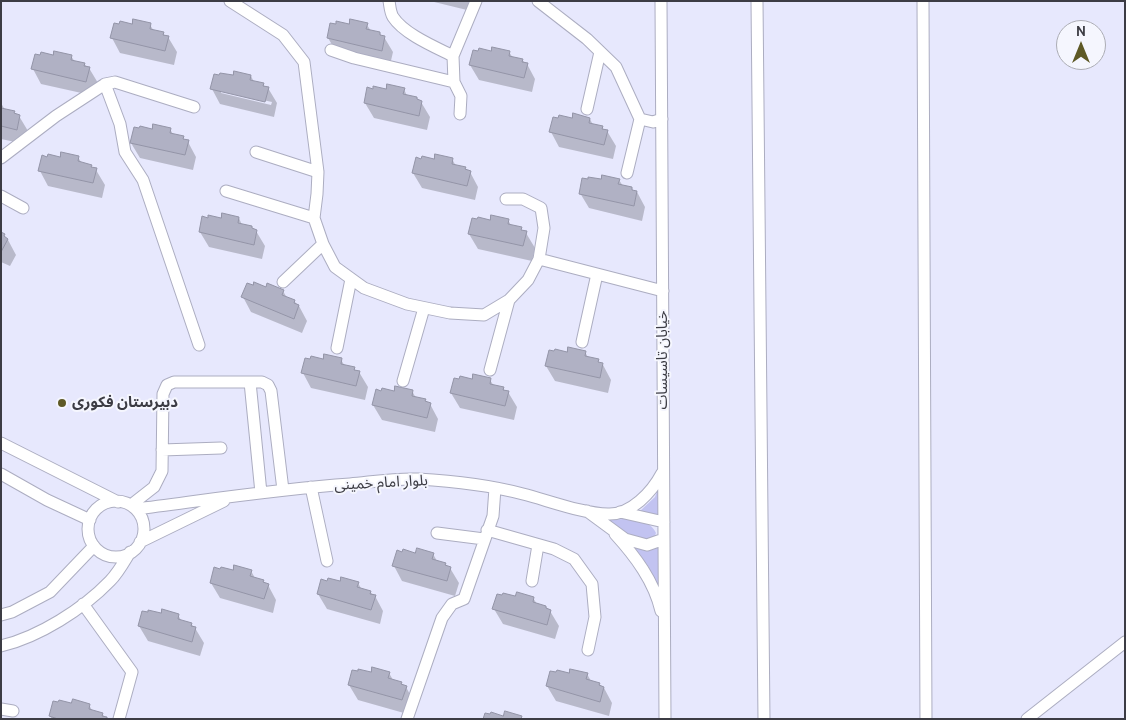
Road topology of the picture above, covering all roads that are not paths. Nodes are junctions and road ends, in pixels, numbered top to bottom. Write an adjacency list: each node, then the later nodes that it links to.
1 (230, 1): 20 (street)
2 (389, 1): 10 (street)
3 (476, 1): 10 (street)
4 (538, 1): 9 (street)
5 (661, 1): 17 (street, خیابان تاسیسات)
6 (757, 1): 78 (street)
7 (923, 1): 79 (street)
8 (331, 50): 11 (street)
9 (600, 52): 14 (street); 16 (street)
10 (453, 56): 11 (street)
11 (454, 82): 15 (street)
12 (104, 84): 13 (street); 19 (street); 36 (street)
13 (194, 107)
14 (587, 109)
15 (460, 114)
16 (640, 119): 17 (street); 21 (street)
17 (662, 119): 32 (street, خیابان تاسیسات)
18 (256, 152): 20 (street)
19 (1, 158)
20 (318, 172): 26 (street)
21 (627, 174)
22 (226, 191): 26 (street)
23 (1, 196): 25 (street)
24 (506, 199): 28 (street)
25 (23, 208)
26 (314, 218): 27 (street)
27 (323, 244): 30 (street); 31 (street)
28 (539, 259): 29 (street); 33 (street)
29 (597, 274): 32 (street); 35 (street)
30 (351, 279): 34 (street); 37 (street)
31 (283, 282)
32 (663, 291): 44 (street, خیابان تاسیسات)
33 (509, 300): 34 (street); 38 (street)
34 (424, 308): 40 (street)
35 (582, 342)
36 (199, 346)
37 (336, 348)
38 (490, 370)
39 (250, 382): 43 (street); 48 (street); 49 (street)
40 (403, 382)
41 (1, 443): 51 (street)
42 (221, 448): 43 (street)
43 (162, 450): 52 (street)
44 (664, 469): 54 (street); 56 (street, خیابان تاسیسات)
45 (1, 474): 55 (street)
46 (311, 487): 47 (street, بلوار امام خمینی); 48 (street, بلوار امام خمینی); 65 (street)
47 (495, 488): 53 (street, بلوار امام خمینی); 59 (street)
48 (283, 490): 49 (street, بلوار امام خمینی)
49 (261, 492): 50 (street, بلوار امام خمینی)
50 (234, 497): 52 (street, بلوار امام خمینی); 61 (street, بلوار امام خمینی)
51 (118, 502): 52 (street); 55 (street)
52 (134, 507): 61 (street)
53 (585, 510): 54 (street, بلوار امام خمینی); 58 (street)
54 (620, 512): 56 (street, بلوار امام خمینی)
55 (90, 520): 63 (street)
56 (664, 522): 60 (street, خیابان تاسیسات)
57 (437, 533): 59 (street)
58 (616, 534): 60 (street); 69 (street)
59 (485, 535): 62 (street); 76 (street)
60 (664, 540): 69 (street, خیابان تاسیسات)
61 (140, 542): 64 (street)
62 (538, 545): 66 (street); 72 (street)
63 (94, 546): 64 (street); 68 (street)
64 (130, 552): 67 (street)
65 (327, 561)
66 (532, 580)
67 (83, 604): 71 (street); 75 (street)
68 (1, 615)
69 (665, 624): 77 (street, خیابان تاسیسات)
70 (1125, 642): 80 (street)
71 (1, 646)
72 (588, 650)
73 (1, 709): 74 (street)
74 (13, 712)
75 (119, 719)
76 (407, 719)
77 (665, 719)
78 (764, 719)
79 (926, 719)
80 (1027, 719)

